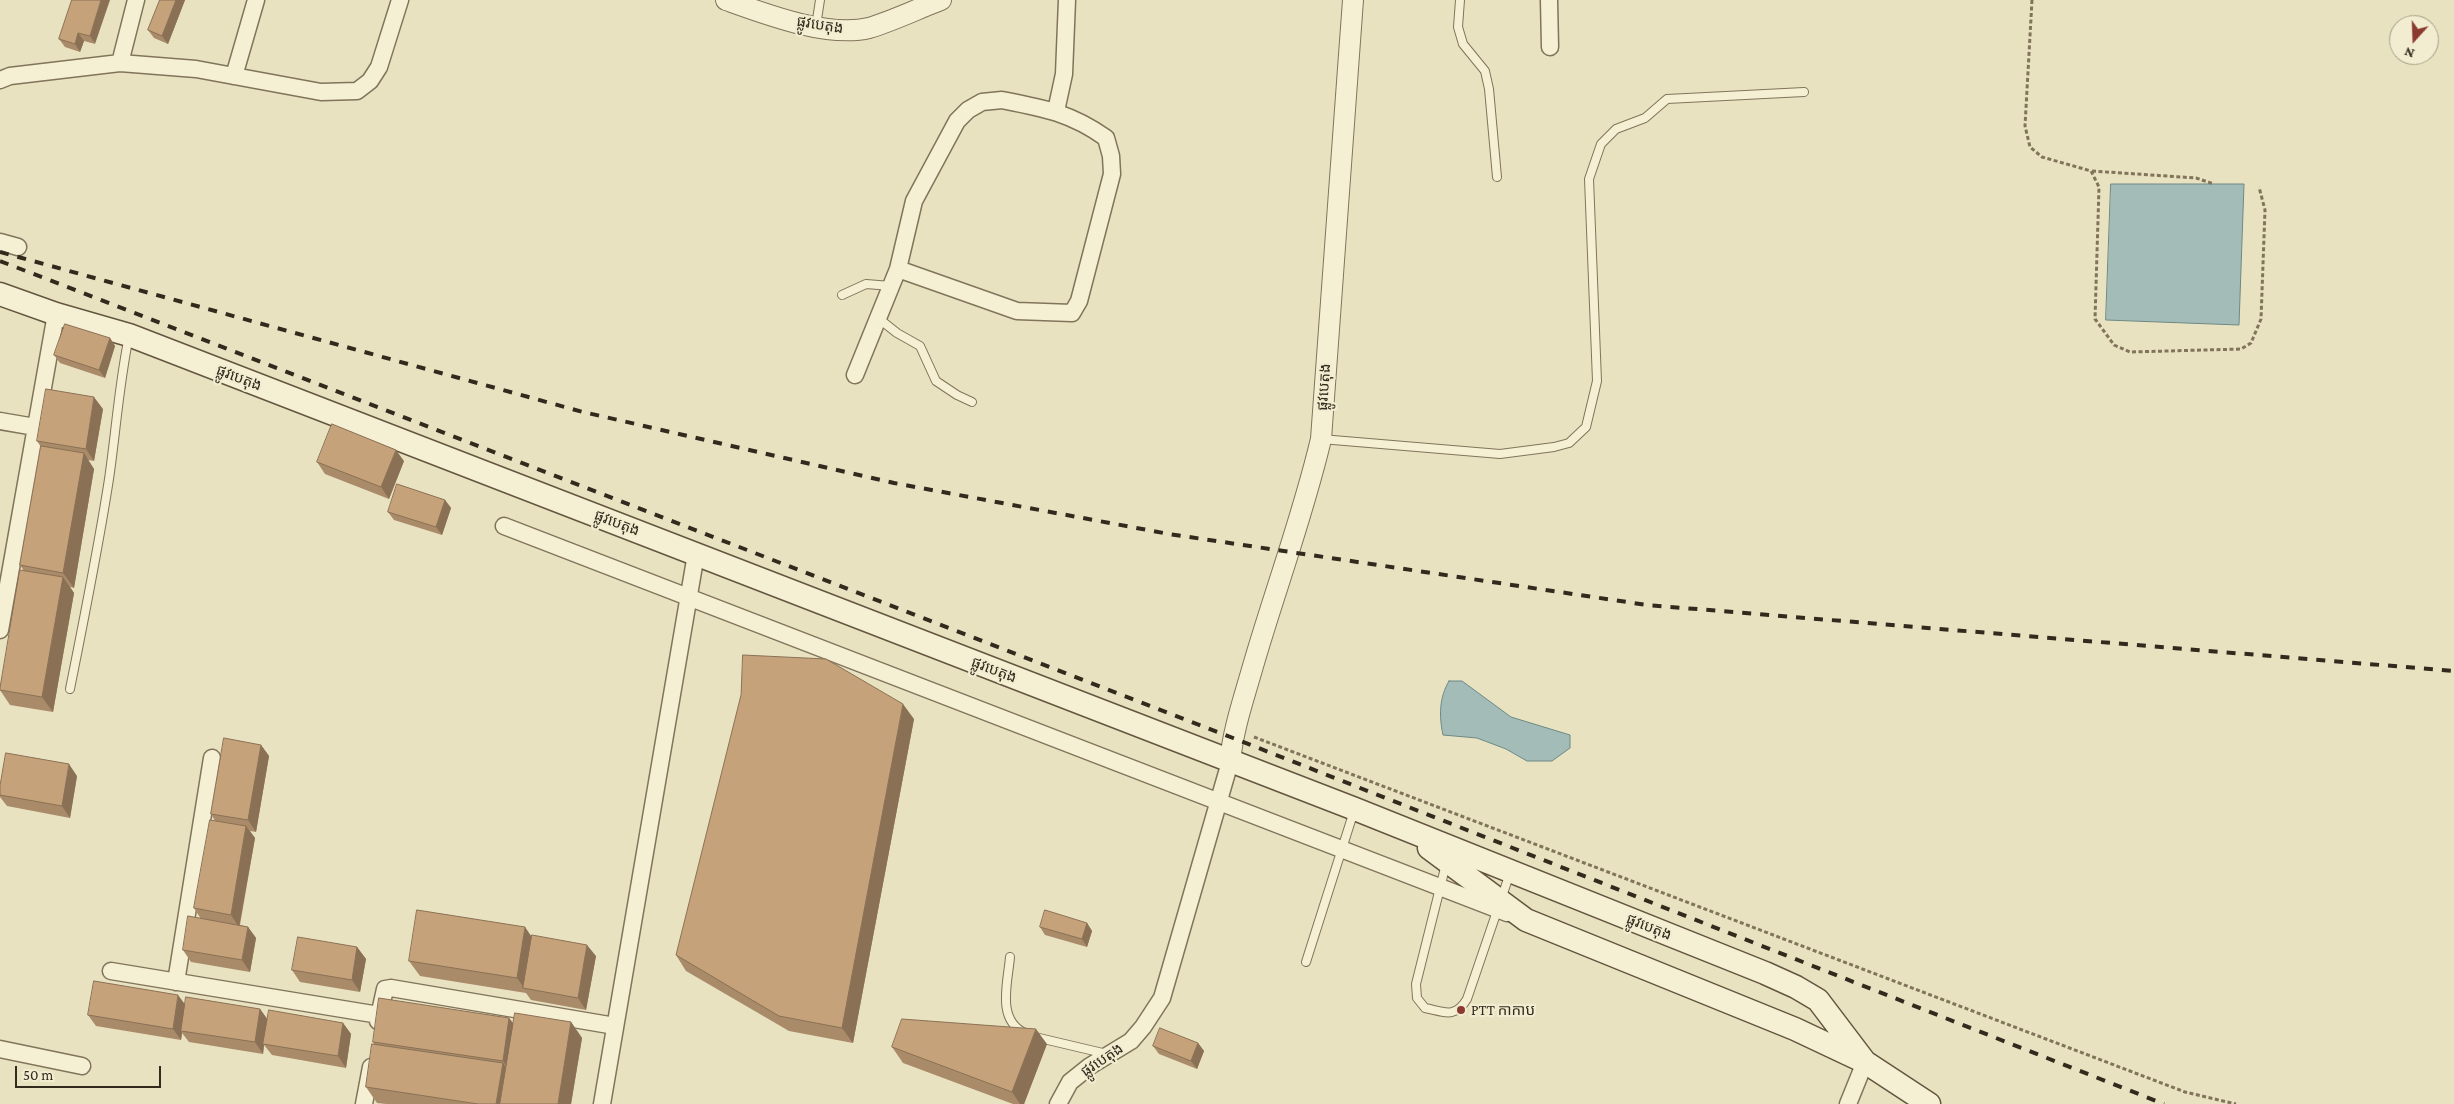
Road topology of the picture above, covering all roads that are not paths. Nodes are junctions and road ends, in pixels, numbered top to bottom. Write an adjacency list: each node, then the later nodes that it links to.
1 (136, 0): 13 (street)
2 (256, 0): 14 (street)
3 (400, 0): 14 (street)
4 (726, 0): 11 (street, ផ្លូវបេតុង)
5 (820, 0): 11 (lane)
6 (941, 0): 11 (street, ផ្លូវបេតុង)
7 (1068, 0): 17 (street)
8 (1353, 0): 32 (street, ផ្លូវបេតុង)
9 (1460, 0): 18 (lane)
10 (1549, 0): 12 (street)
11 (816, 26)
12 (1550, 47)
13 (120, 64): 14 (street); 15 (street)
14 (234, 76)
15 (0, 80)
16 (1804, 92): 32 (lane)
17 (1056, 111): 21 (street); 21 (street)
18 (1497, 177)
19 (0, 242): 20 (street)
20 (18, 247)
21 (898, 269): 22 (street)
22 (891, 286): 24 (lane); 26 (street)
23 (0, 294): 25 (main road, ផ្លូវបេតុង)
24 (842, 295)
25 (56, 314): 27 (main road, ផ្លូវបេតុង); 31 (street)
26 (878, 318): 28 (street); 29 (lane)
27 (129, 335): 34 (main road, ផ្លូវបេតុង); 37 (lane)
28 (855, 375)
29 (972, 402)
30 (0, 421): 31 (street)
31 (35, 427): 36 (street)
32 (1320, 439): 39 (street, ផ្លូវបេតុង)
33 (504, 526): 35 (street)
34 (696, 554): 35 (street); 39 (main road, ផ្លូវបេតុង)
35 (689, 597): 40 (street); 52 (street)
36 (0, 626)
37 (70, 689)
38 (212, 758): 50 (street)
39 (1230, 762): 40 (street, ផ្លូវបេតុង); 41 (main road, ផ្លូវបេតុង)
40 (1221, 801): 42 (street); 56 (street, ផ្លូវបេតុង)
41 (1355, 809): 42 (lane); 43 (main road, ផ្លូវបេតុង)
42 (1343, 849): 45 (street); 48 (lane)
43 (1449, 855): 44 (main road, ផ្លូវបេតុង); 45 (lane); 46 (main road, ផ្លូវបេតុង)
44 (1510, 872): 46 (lane); 57 (main road, ផ្លូវបេតុង)
45 (1440, 887): 46 (street); 46 (lane)
46 (1499, 905): 57 (main road, ផ្លូវបេតុង)
47 (1010, 957): 56 (lane)
48 (1306, 962)
49 (110, 971): 50 (street)
50 (176, 982): 51 (street)
51 (379, 1015): 52 (street); 53 (street)
52 (615, 1026): 60 (street)
53 (376, 1033)
54 (0, 1049): 58 (street)
55 (373, 1051): 59 (street)
56 (1109, 1055): 61 (street, ផ្លូវបេតុង)
57 (1865, 1062): 62 (street); 63 (main road, ផ្លូវបេតុង)
58 (82, 1066)
59 (364, 1104)
60 (602, 1104)
61 (1058, 1104)
62 (1848, 1104)
63 (1929, 1104)

